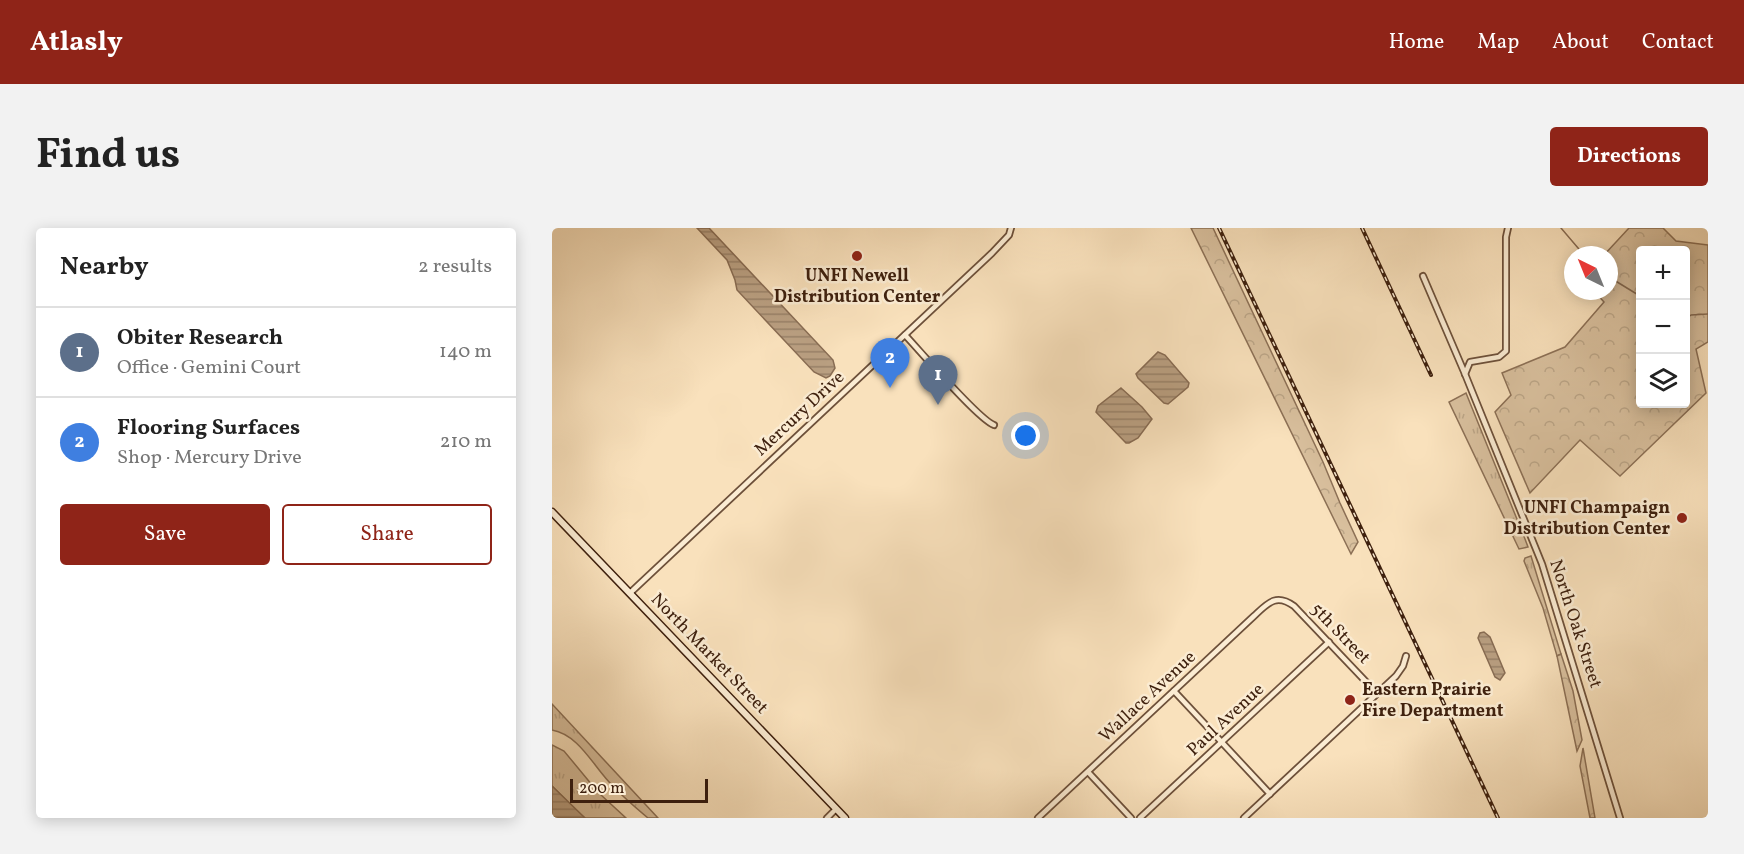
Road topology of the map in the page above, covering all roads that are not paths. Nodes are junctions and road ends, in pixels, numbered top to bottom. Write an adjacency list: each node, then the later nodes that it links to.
1 (1011, 228): 4 (street, Mercury Drive)
2 (1508, 228): 5 (street)
3 (1423, 276): 5 (street, North Oak Street)
4 (905, 335): 6 (street); 8 (street, Mercury Drive)
5 (1465, 374): 24 (street, North Oak Street)
6 (994, 425)
7 (552, 512): 8 (main road, North Market Street)
8 (630, 593): 17 (main road, North Market Street)
9 (1279, 599): 10 (street, 5th Street); 12 (street, Wallace Avenue)
10 (1329, 642): 13 (street, 5th Street); 14 (street, Paul Avenue)
11 (1406, 656): 13 (street)
12 (1174, 691): 14 (street); 15 (street, Wallace Avenue)
13 (1375, 695): 16 (street)
14 (1222, 743): 16 (street); 22 (street, Paul Avenue)
15 (1088, 772): 20 (street, Wallace Avenue); 21 (street)
16 (1270, 794): 23 (street)
17 (836, 809): 18 (street); 19 (main road, North Market Street)
18 (827, 818)
19 (844, 818)
20 (1038, 818)
21 (1131, 818)
22 (1140, 818)
23 (1244, 818)
24 (1620, 818)

